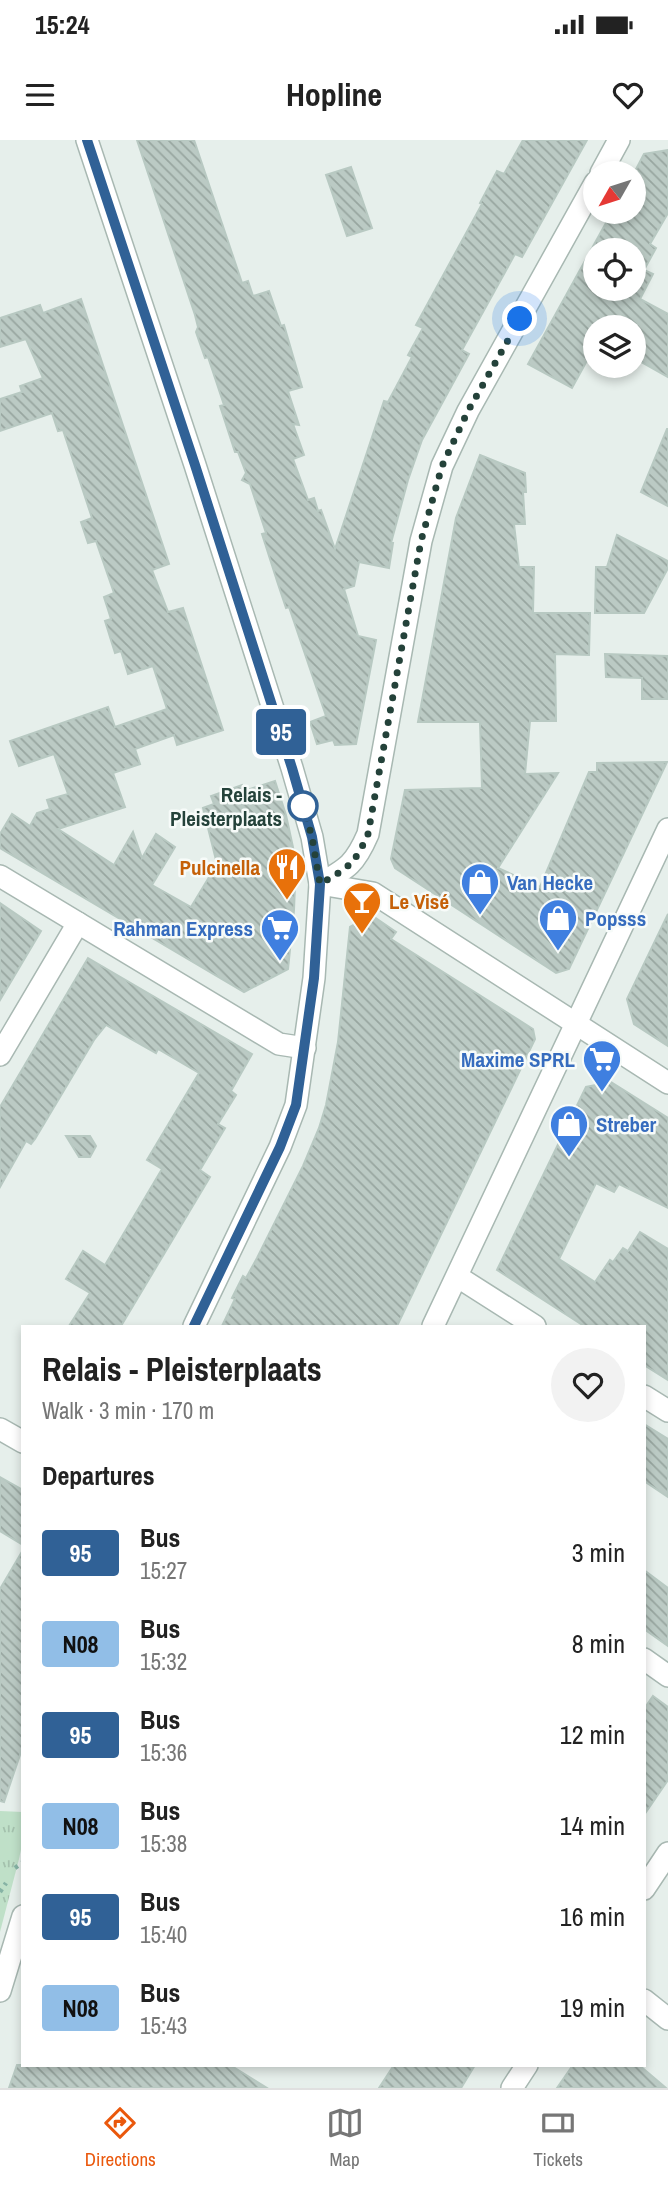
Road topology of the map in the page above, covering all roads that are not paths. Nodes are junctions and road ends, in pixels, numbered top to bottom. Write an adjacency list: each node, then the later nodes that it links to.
1 (87, 140): 7 (street)
2 (619, 140): 3 (street)
3 (608, 161)
4 (583, 205): 7 (street)
5 (668, 829): 9 (street)
6 (0, 876): 8 (street)
7 (320, 884): 9 (street); 10 (street)
8 (78, 923): 10 (street); 11 (street)
9 (576, 1024): 12 (street); 13 (street)
10 (305, 1048): 14 (street)
11 (0, 1055)
12 (668, 1083)
13 (458, 1277): 15 (street); 16 (street)
14 (194, 1325)
15 (434, 1325)
16 (533, 1325)
17 (646, 1397): 18 (street)
18 (668, 1411)
19 (0, 1429): 20 (street)
20 (21, 1441)
21 (646, 1660): 22 (street)
22 (668, 1676)
23 (668, 1853): 24 (street)
24 (646, 1886)
25 (21, 1923): 26 (street)
26 (0, 1991)
27 (646, 2002): 28 (street)
28 (668, 2019)
29 (526, 2067): 30 (street)
30 (512, 2088)

